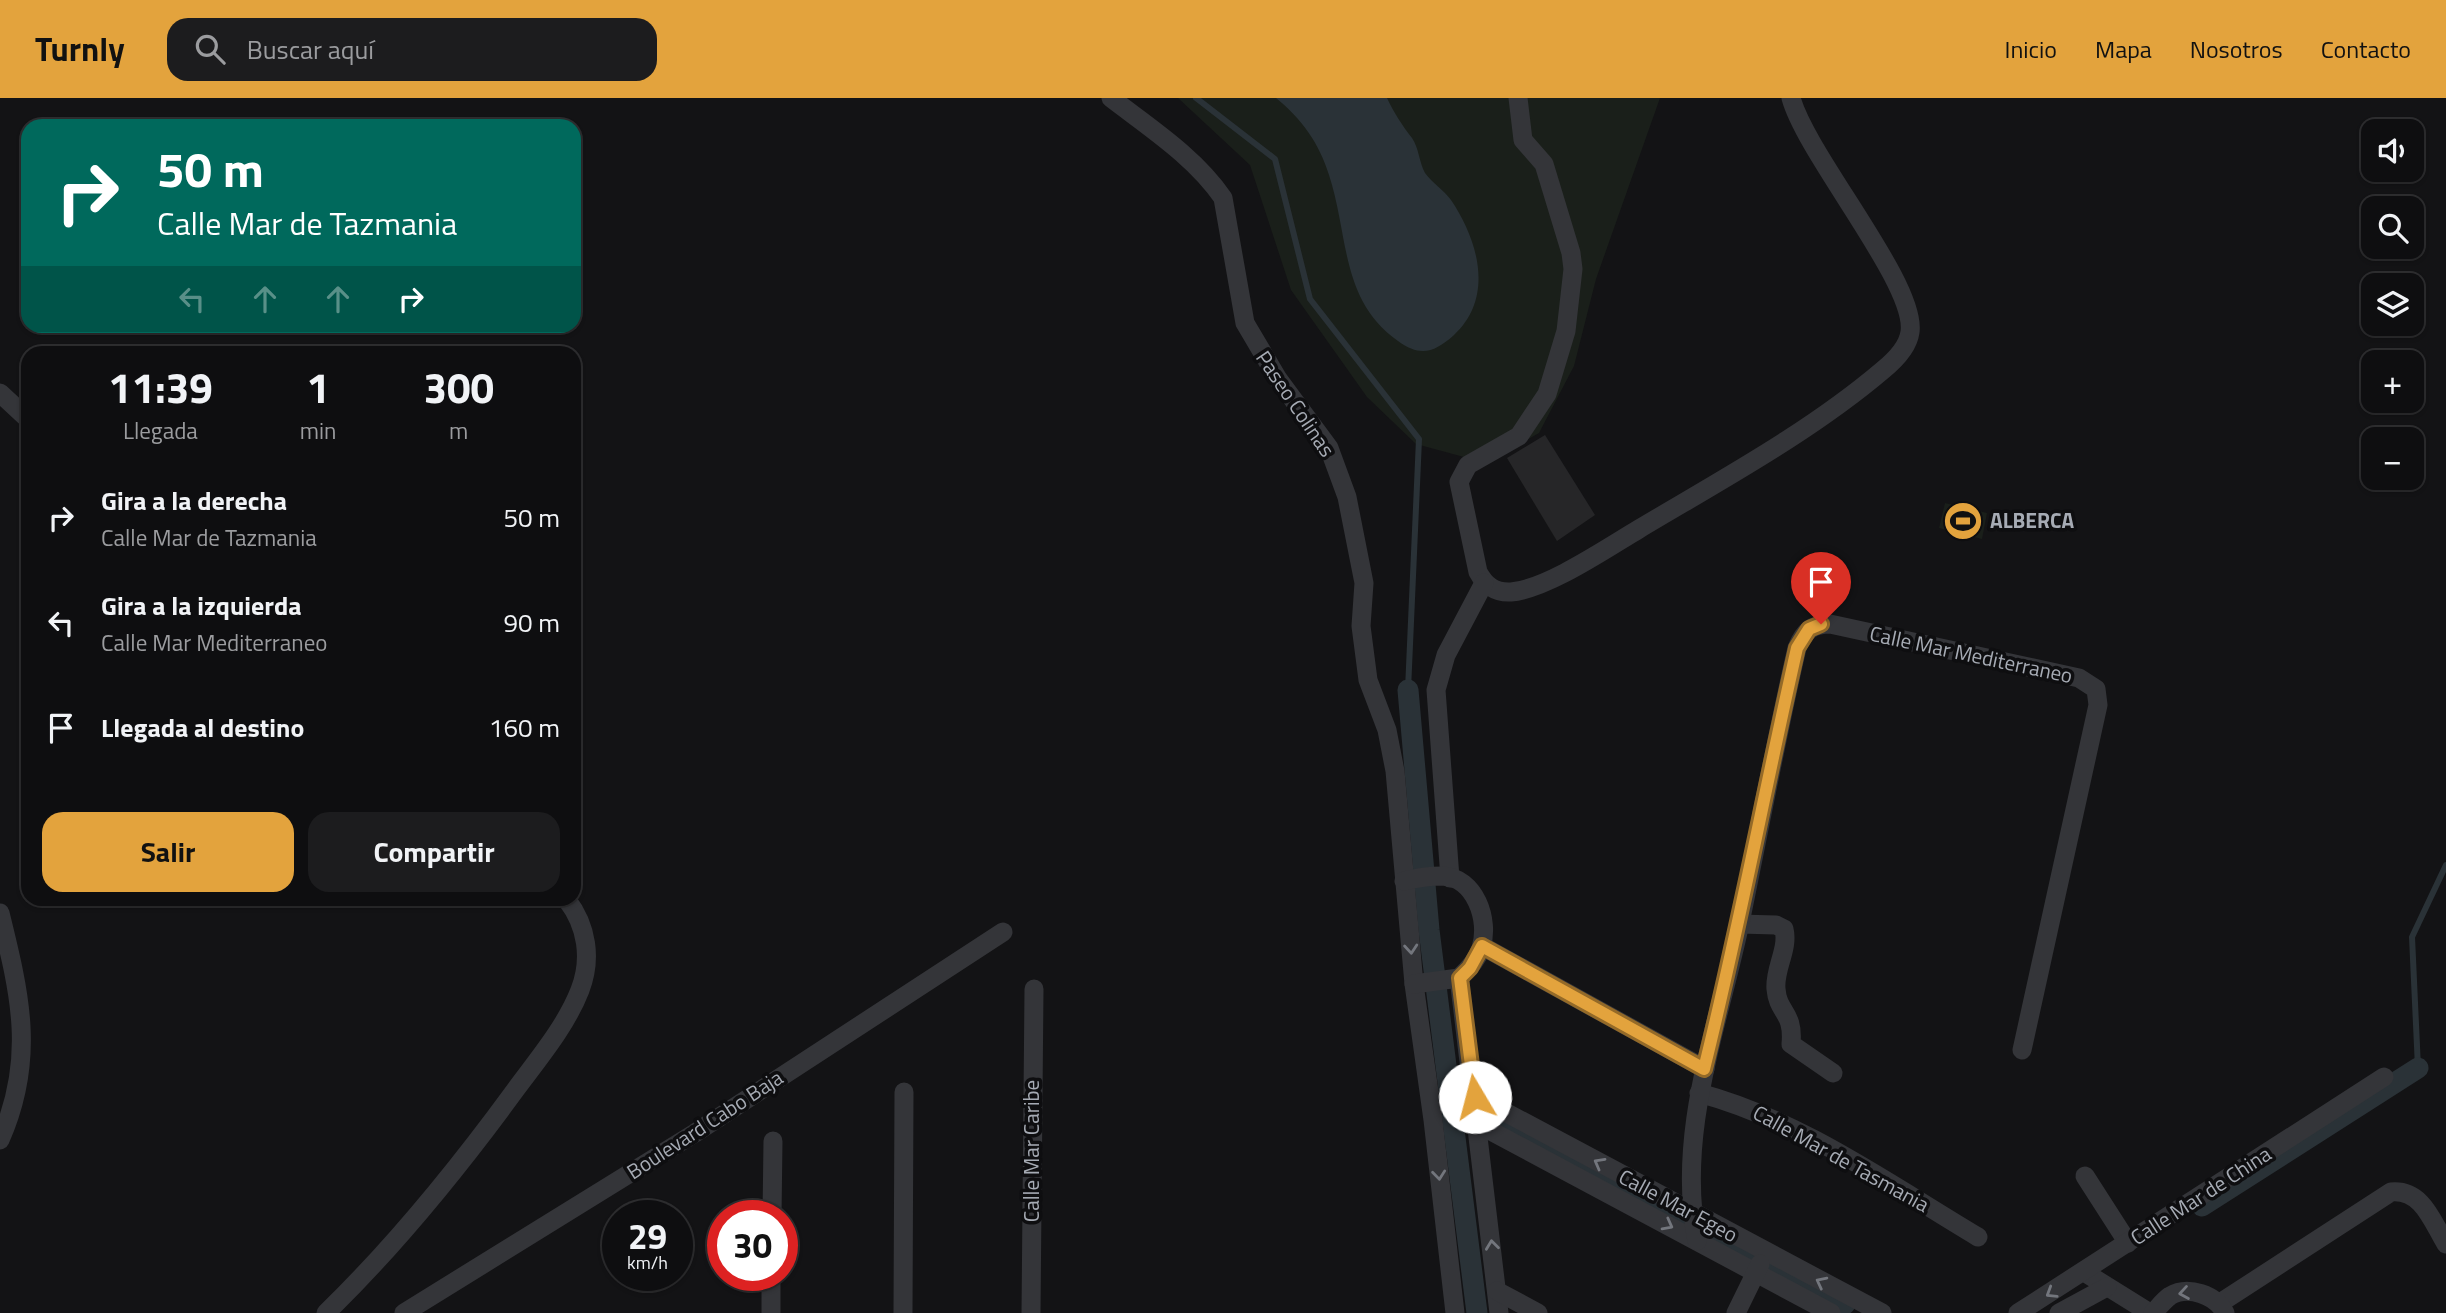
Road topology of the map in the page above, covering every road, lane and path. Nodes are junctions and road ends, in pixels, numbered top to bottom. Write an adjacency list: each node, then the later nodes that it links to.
1 (1111, 98): 8 (street, Paseo Colinas)
2 (1518, 98): 6 (street)
3 (1791, 98): 6 (street)
4 (0, 393): 5 (street)
5 (21, 412)
6 (1484, 583): 7 (street)
7 (1443, 878): 8 (street); 13 (street)
8 (1410, 880): 14 (street, Paseo Colinas, one-way to 14)
9 (572, 906): 40 (street)
10 (0, 913): 24 (street)
11 (1739, 924): 16 (street, Calle Mar Mediterraneo); 17 (street, Calle Mar Mediterraneo); 18 (street)
12 (1003, 932): 41 (street, Boulevard Cabo Baja)
13 (1482, 946): 14 (street); 17 (street)
14 (1437, 982): 22 (street); 45 (street, one-way to 45)
15 (1034, 989): 44 (street, Calle Mar Caribe)
16 (2021, 1050)
17 (1704, 1069): 21 (street, Calle Mar Mediterraneo)
18 (1833, 1073)
19 (2384, 1077): 31 (street, Calle Mar de China)
20 (904, 1093): 43 (street)
21 (1699, 1093): 28 (street, Calle Mar Mediterraneo); 29 (street, Calle Mar de Tasmania)
22 (1475, 1097): 23 (street); 28 (street, Calle Mar Egeo, one-way to 22)
23 (1478, 1124): 30 (street, Calle Mar Egeo, one-way to 30); 38 (street, one-way to 23)
24 (0, 1140)
25 (773, 1141): 27 (street)
26 (2085, 1176): 31 (street)
27 (772, 1200)
28 (1692, 1213): 30 (street, Calle Mar Mediterraneo); 33 (street, Calle Mar Egeo)
29 (1978, 1237)
30 (1696, 1240): 35 (street, Calle Mar Egeo)
31 (2128, 1243): 34 (street, Calle Mar de China)
32 (2446, 1244): 39 (street)
33 (1764, 1253): 35 (street); 50 (street, Calle Mar Egeo, one-way to 33)
34 (2085, 1273): 36 (street); 51 (street, Calle Mar de China, one-way to 51)
35 (1756, 1274): 48 (street); 49 (street, Calle Mar Egeo)
36 (2106, 1287): 52 (street); 53 (street)
37 (771, 1291): 42 (street)
38 (1497, 1291): 46 (street); 47 (street)
39 (2223, 1308): 53 (street, one-way to 53)
40 (336, 1310)
41 (404, 1313)
42 (771, 1313)
43 (903, 1313)
44 (1031, 1313)
45 (1455, 1313)
46 (1499, 1313)
47 (1538, 1313)
48 (1736, 1313)
49 (1831, 1313)
50 (1882, 1313)
51 (2018, 1313)
52 (2059, 1313)
53 (2151, 1313)

